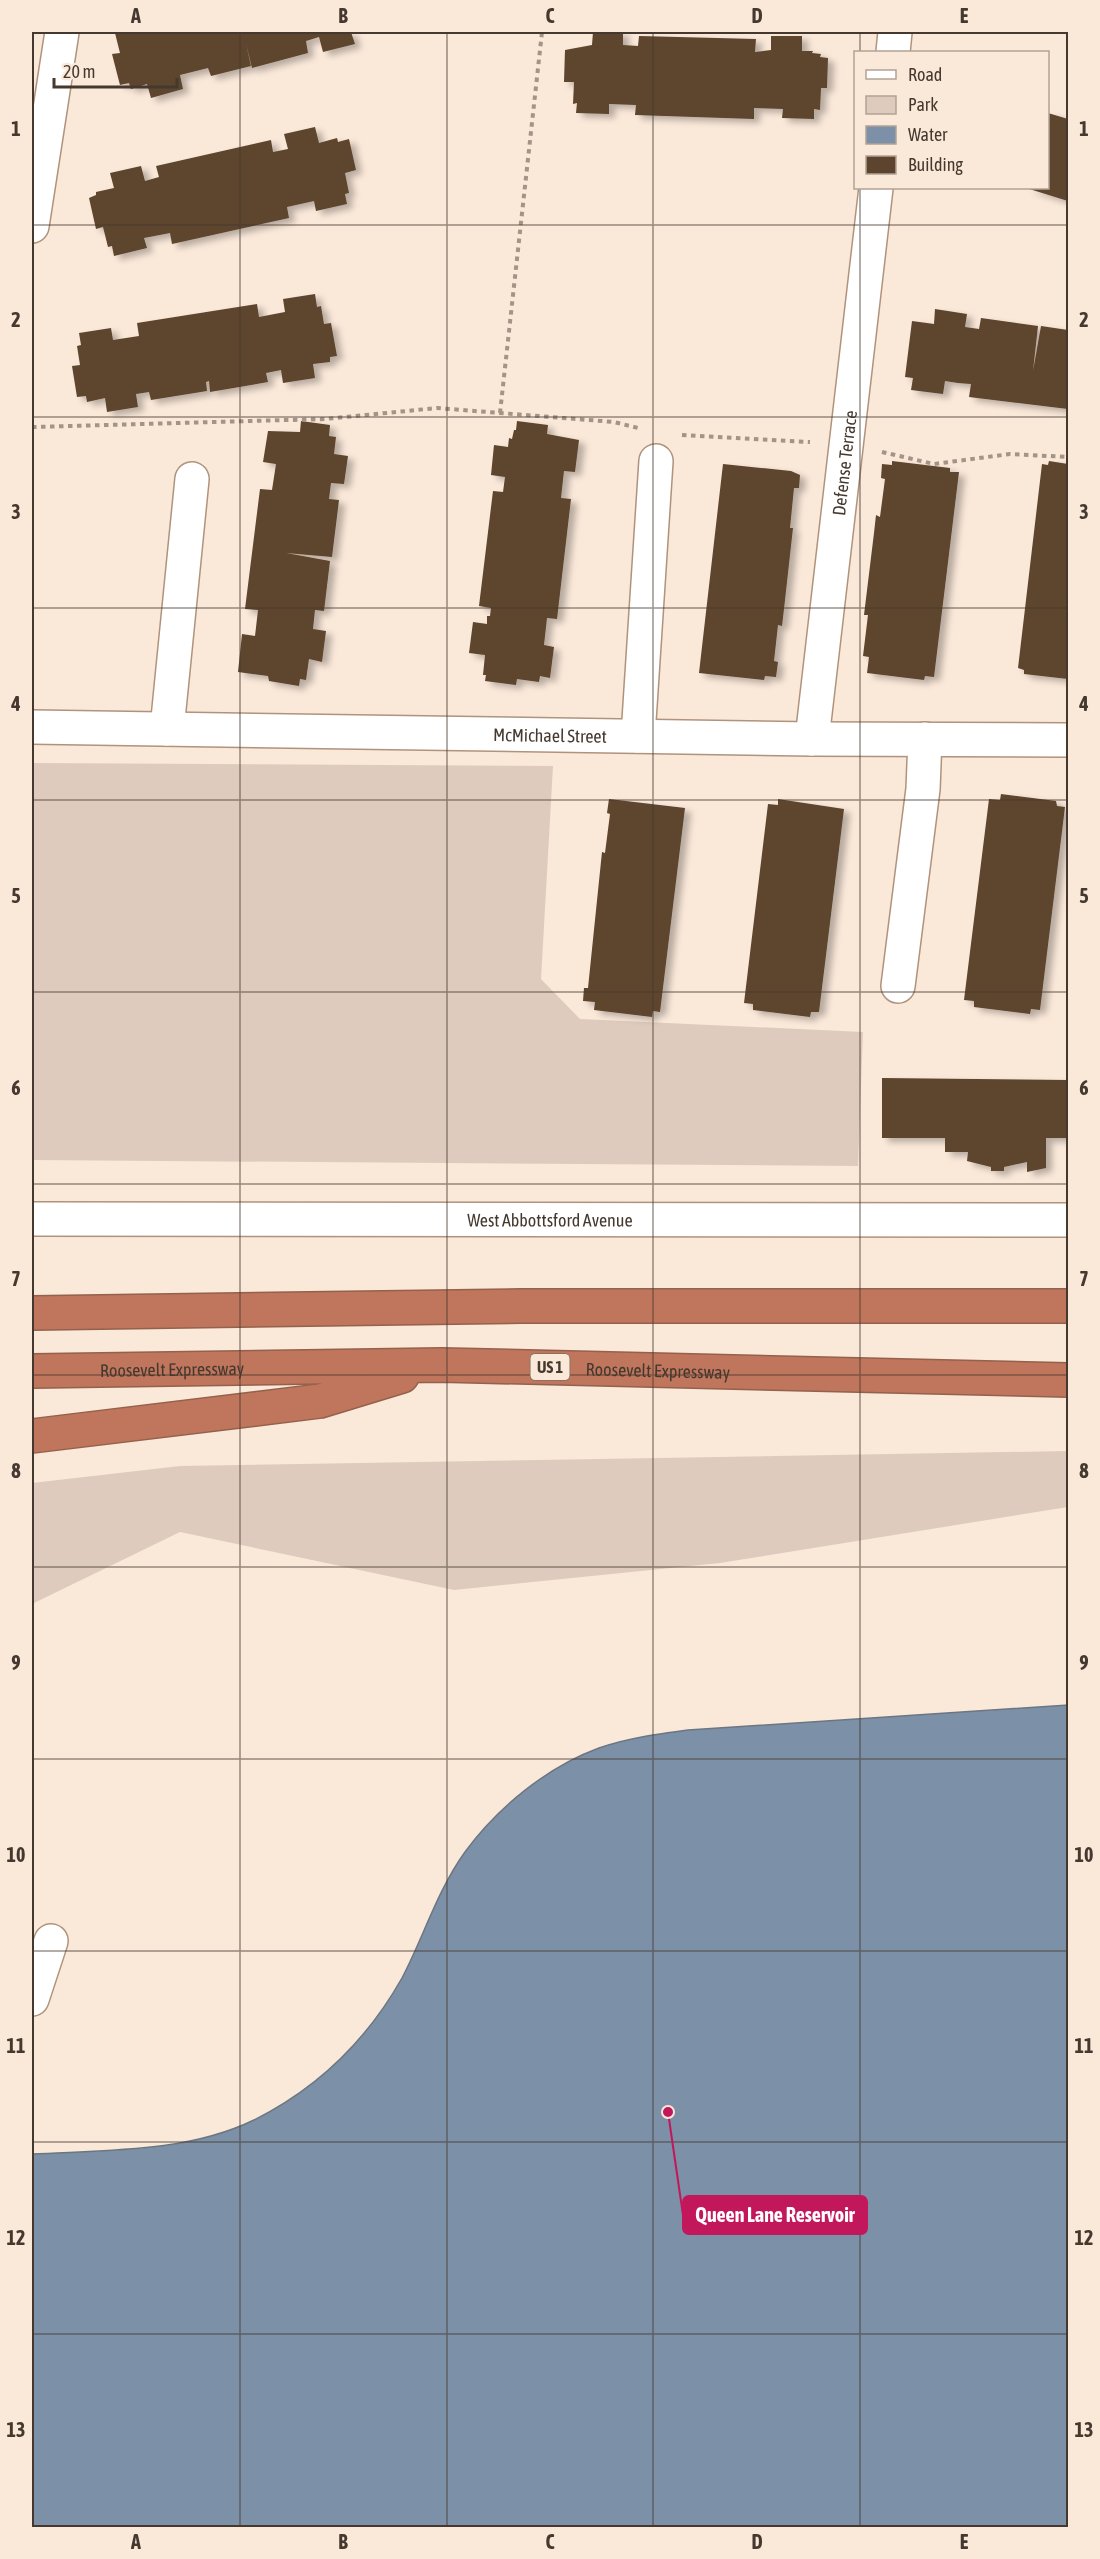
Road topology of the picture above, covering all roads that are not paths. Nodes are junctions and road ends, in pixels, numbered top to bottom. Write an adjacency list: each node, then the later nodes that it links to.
1 (62, 32): 5 (street)
2 (895, 32): 3 (street)
3 (892, 51)
4 (876, 189): 11 (street, Defense Terrace)
5 (32, 226)
6 (656, 461): 10 (street)
7 (192, 479): 9 (street)
8 (32, 727): 9 (street, McMichael Street)
9 (167, 729): 10 (street, McMichael Street)
10 (638, 736): 11 (street, McMichael Street)
11 (812, 739): 12 (street, McMichael Street)
12 (925, 739): 13 (street, McMichael Street); 14 (street)
13 (1068, 740)
14 (898, 986)
15 (32, 1219): 16 (street, West Abbottsford Avenue)
16 (1068, 1220)
17 (1068, 1306): 18 (highway)
18 (32, 1313)
19 (442, 1365): 20 (highway, Roosevelt Expressway / US 1); 21 (highway, Roosevelt Expressway / US 1); 22 (highway)
20 (32, 1371)
21 (1068, 1380)
22 (32, 1436)
23 (51, 1941): 24 (street)
24 (32, 1999)

